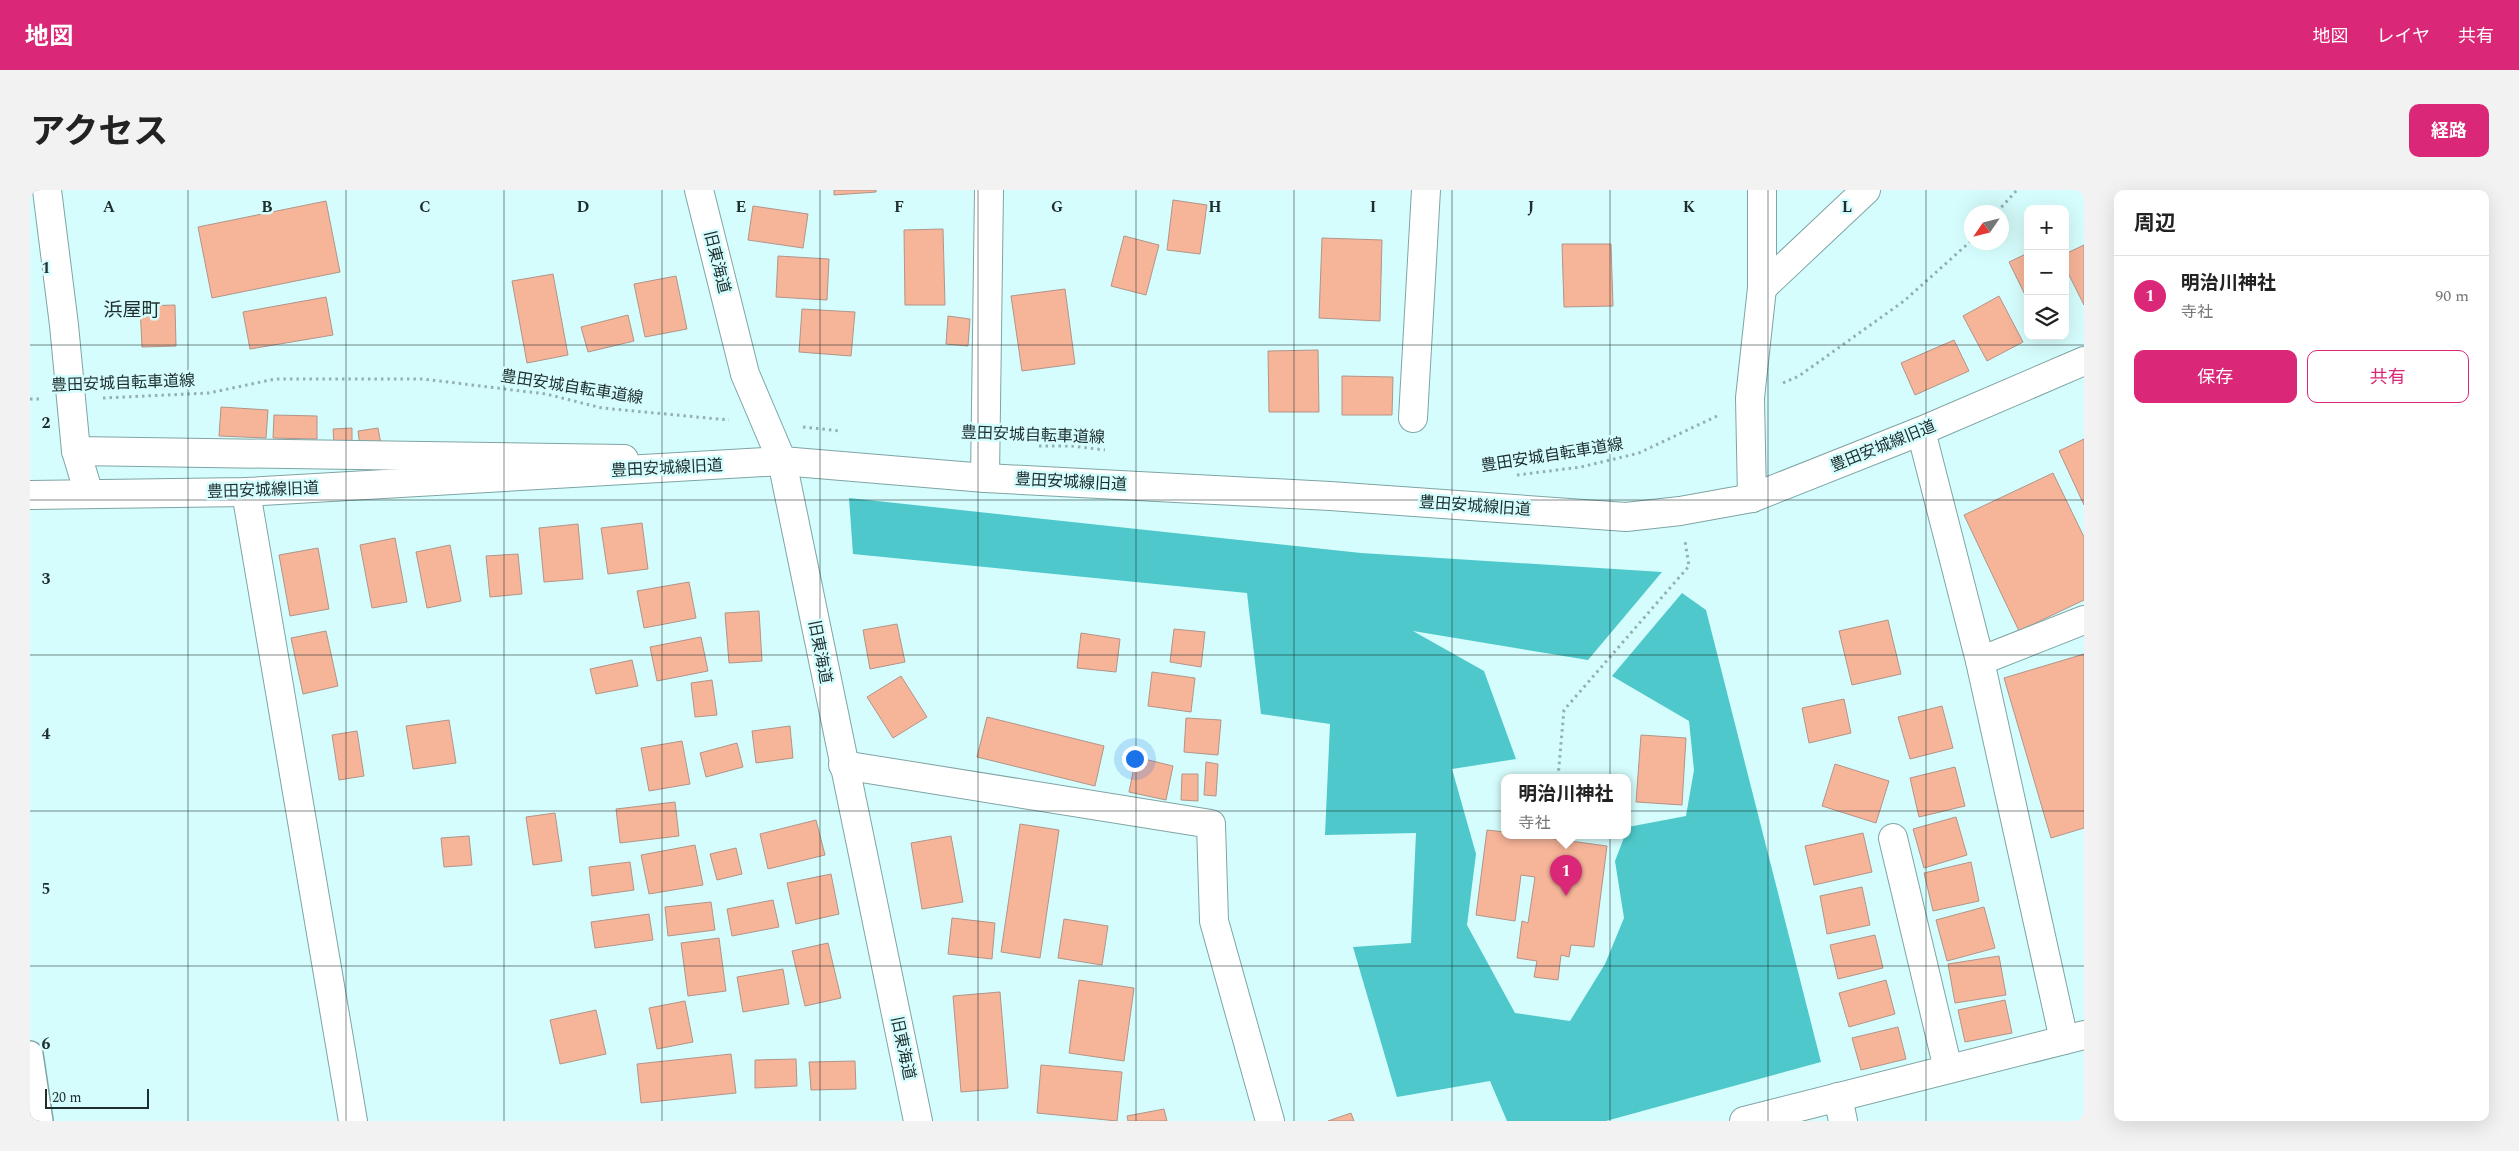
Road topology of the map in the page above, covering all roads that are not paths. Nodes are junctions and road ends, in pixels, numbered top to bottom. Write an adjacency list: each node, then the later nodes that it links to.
1 (47, 190): 11 (street)
2 (699, 190): 12 (street, 旧東海道)
3 (989, 190): 13 (street)
4 (1426, 190): 9 (street)
5 (1762, 190): 7 (street)
6 (1866, 190): 7 (street)
7 (1762, 288): 17 (street)
8 (2084, 361): 10 (street, 豊田安城線旧道)
9 (1413, 418)
10 (1921, 431): 17 (street, 豊田安城線旧道); 19 (street)
11 (76, 451): 12 (street); 15 (street)
12 (782, 461): 13 (street, 豊田安城線旧道); 14 (street, 豊田安城線旧道); 20 (street, 旧東海道)
13 (985, 478): 17 (street, 豊田安城線旧道)
14 (246, 492): 15 (street, 豊田安城線旧道); 27 (street)
15 (89, 494): 16 (street, 豊田安城線旧道)
16 (30, 495)
17 (1752, 498)
18 (2084, 620): 19 (street)
19 (1980, 661): 22 (street)
20 (843, 765): 28 (street, 旧東海道); 29 (street)
21 (1893, 838): 24 (street)
22 (2074, 1038): 24 (street)
23 (30, 1054): 26 (street)
24 (1948, 1069): 25 (street)
25 (1841, 1109): 30 (street)
26 (40, 1121)
27 (353, 1121)
28 (918, 1121)
29 (1270, 1121)
30 (1744, 1121)

